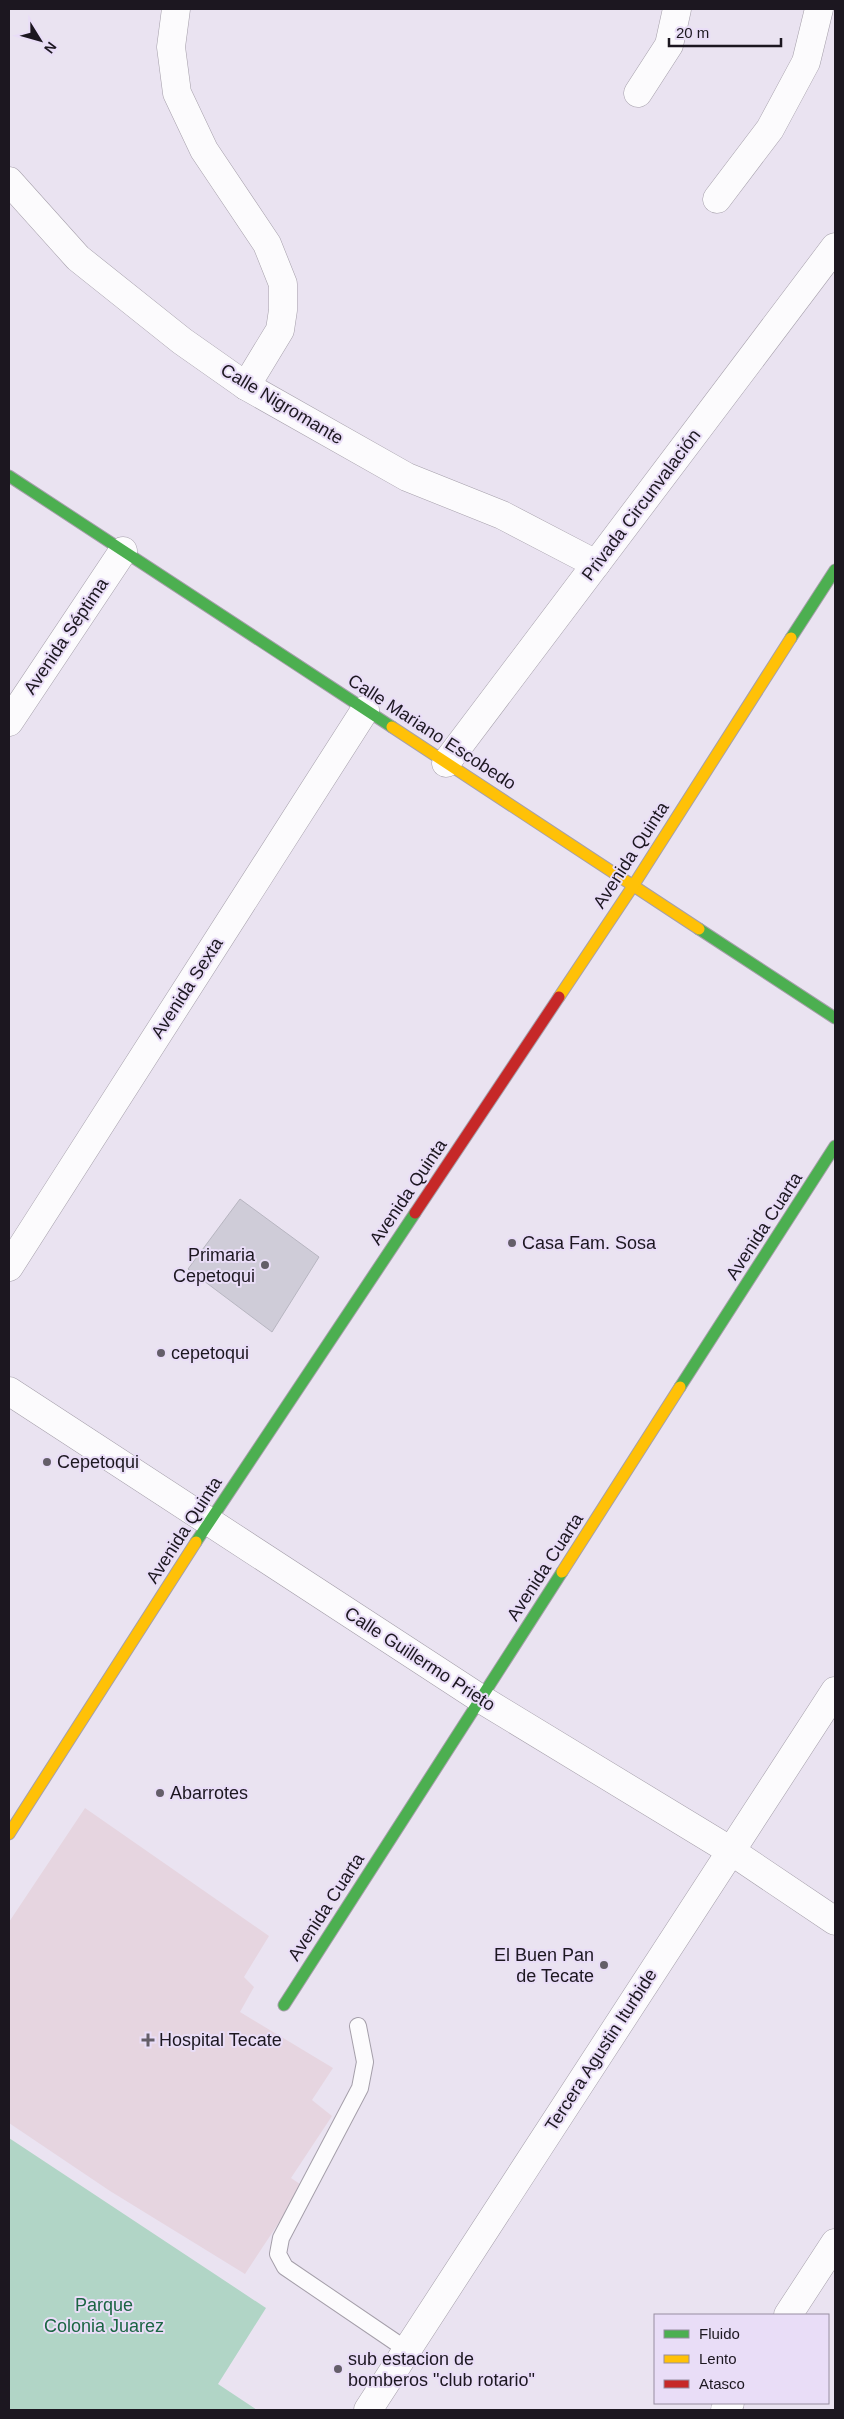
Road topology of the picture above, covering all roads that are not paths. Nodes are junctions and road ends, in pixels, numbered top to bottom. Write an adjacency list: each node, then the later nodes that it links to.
1 (176, 9): 8 (street)
2 (677, 9): 4 (street)
3 (820, 9): 6 (street)
4 (638, 93)
5 (9, 181): 8 (street, Calle Nigromante)
6 (717, 199)
7 (835, 248): 11 (street, Privada Circunvalación)
8 (246, 386): 11 (street, Calle Nigromante)
9 (9, 476): 10 (street, Calle Mariano Escobedo)
10 (123, 551): 13 (street, Calle Mariano Escobedo); 14 (street, Avenida Séptima)
11 (596, 564): 15 (street, Privada Circunvalación)
12 (835, 570): 16 (street, Avenida Quinta)
13 (365, 710): 15 (street, Calle Mariano Escobedo); 19 (street, Avenida Sexta)
14 (9, 722)
15 (446, 763): 16 (street, Calle Mariano Escobedo)
16 (633, 886): 17 (street, Calle Mariano Escobedo); 21 (street, Avenida Quinta)
17 (835, 1018)
18 (835, 1146): 23 (street, Avenida Cuarta)
19 (9, 1267)
20 (9, 1391): 21 (street, Calle Guillermo Prieto)
21 (209, 1522): 23 (street, Calle Guillermo Prieto); 24 (street, Avenida Quinta)
22 (835, 1691): 25 (street, Tercera Agustin Iturbide)
23 (481, 1699): 25 (street, Calle Guillermo Prieto); 27 (street, Avenida Cuarta)
24 (9, 1834)
25 (731, 1851): 26 (street, Calle Guillermo Prieto); 31 (street, Tercera Agustin Iturbide)
26 (835, 1921)
27 (284, 2005)
28 (358, 2026): 31 (lane)
29 (835, 2243): 30 (street)
30 (789, 2314)
31 (407, 2350): 32 (street, Tercera Agustin Iturbide)
32 (368, 2410)

